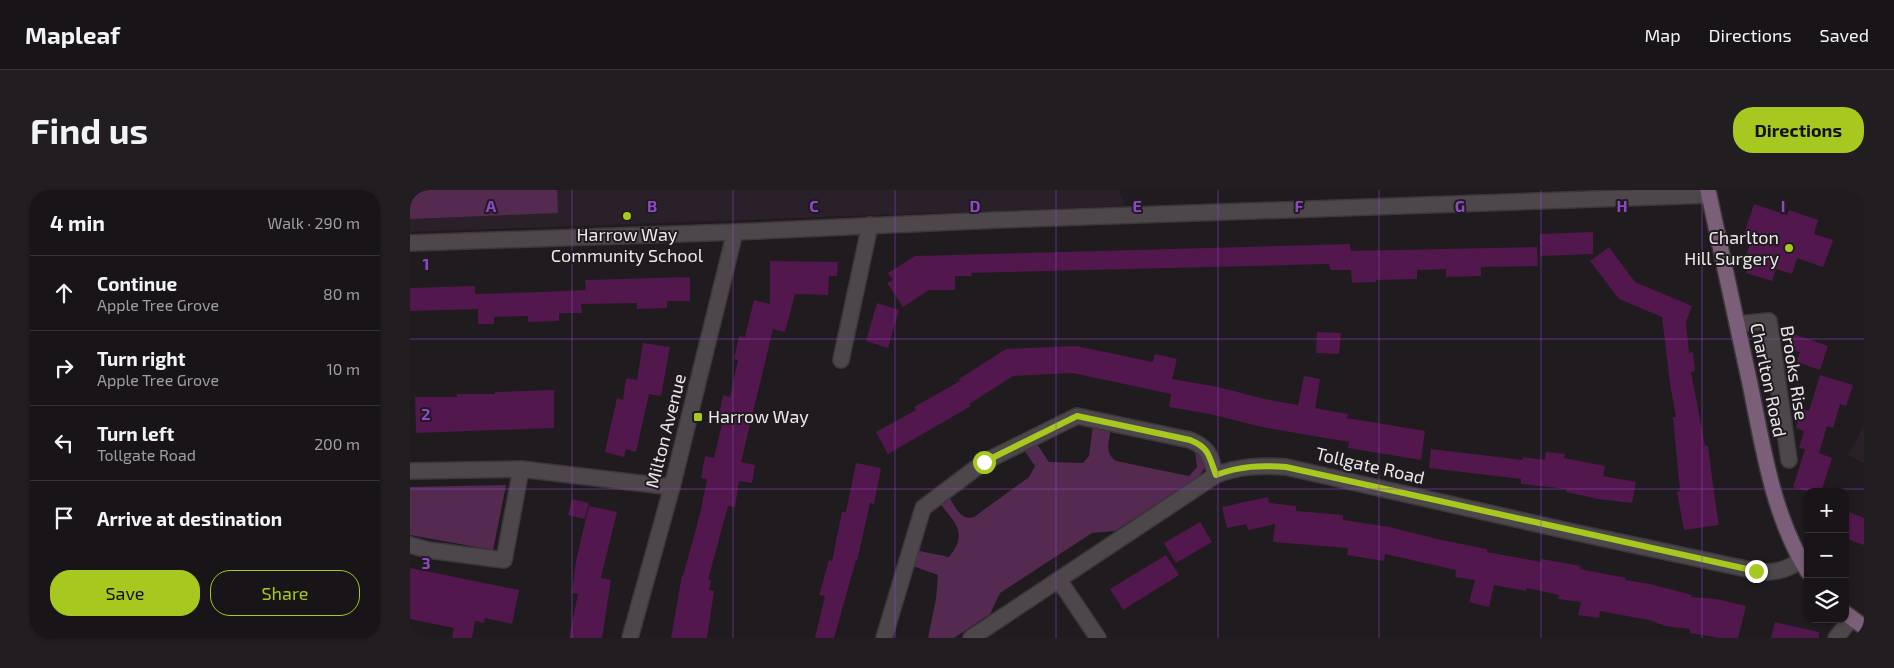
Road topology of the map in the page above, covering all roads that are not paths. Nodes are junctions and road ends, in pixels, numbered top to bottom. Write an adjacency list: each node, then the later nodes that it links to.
1 (1709, 192): 2 (street); 6 (street, Charlton Road)
2 (1489, 197): 3 (street)
3 (870, 225): 4 (street); 7 (street)
4 (735, 232): 5 (street); 12 (street, Milton Avenue)
5 (410, 242)
6 (1737, 324): 8 (street, Brooks Rise); 14 (street, Charlton Road)
7 (841, 360)
8 (1789, 460)
9 (521, 469): 10 (street); 12 (street); 13 (street)
10 (410, 471)
11 (1216, 475): 14 (street, Tollgate Road); 15 (street, Tollgate Road); 18 (street)
12 (672, 486): 17 (street, Milton Avenue)
13 (410, 545)
14 (1804, 567)
15 (1059, 580): 19 (street, Tollgate Road); 20 (street)
16 (1854, 619): 21 (street)
17 (630, 638)
18 (884, 638)
19 (971, 638)
20 (1098, 638)
21 (1836, 638)

